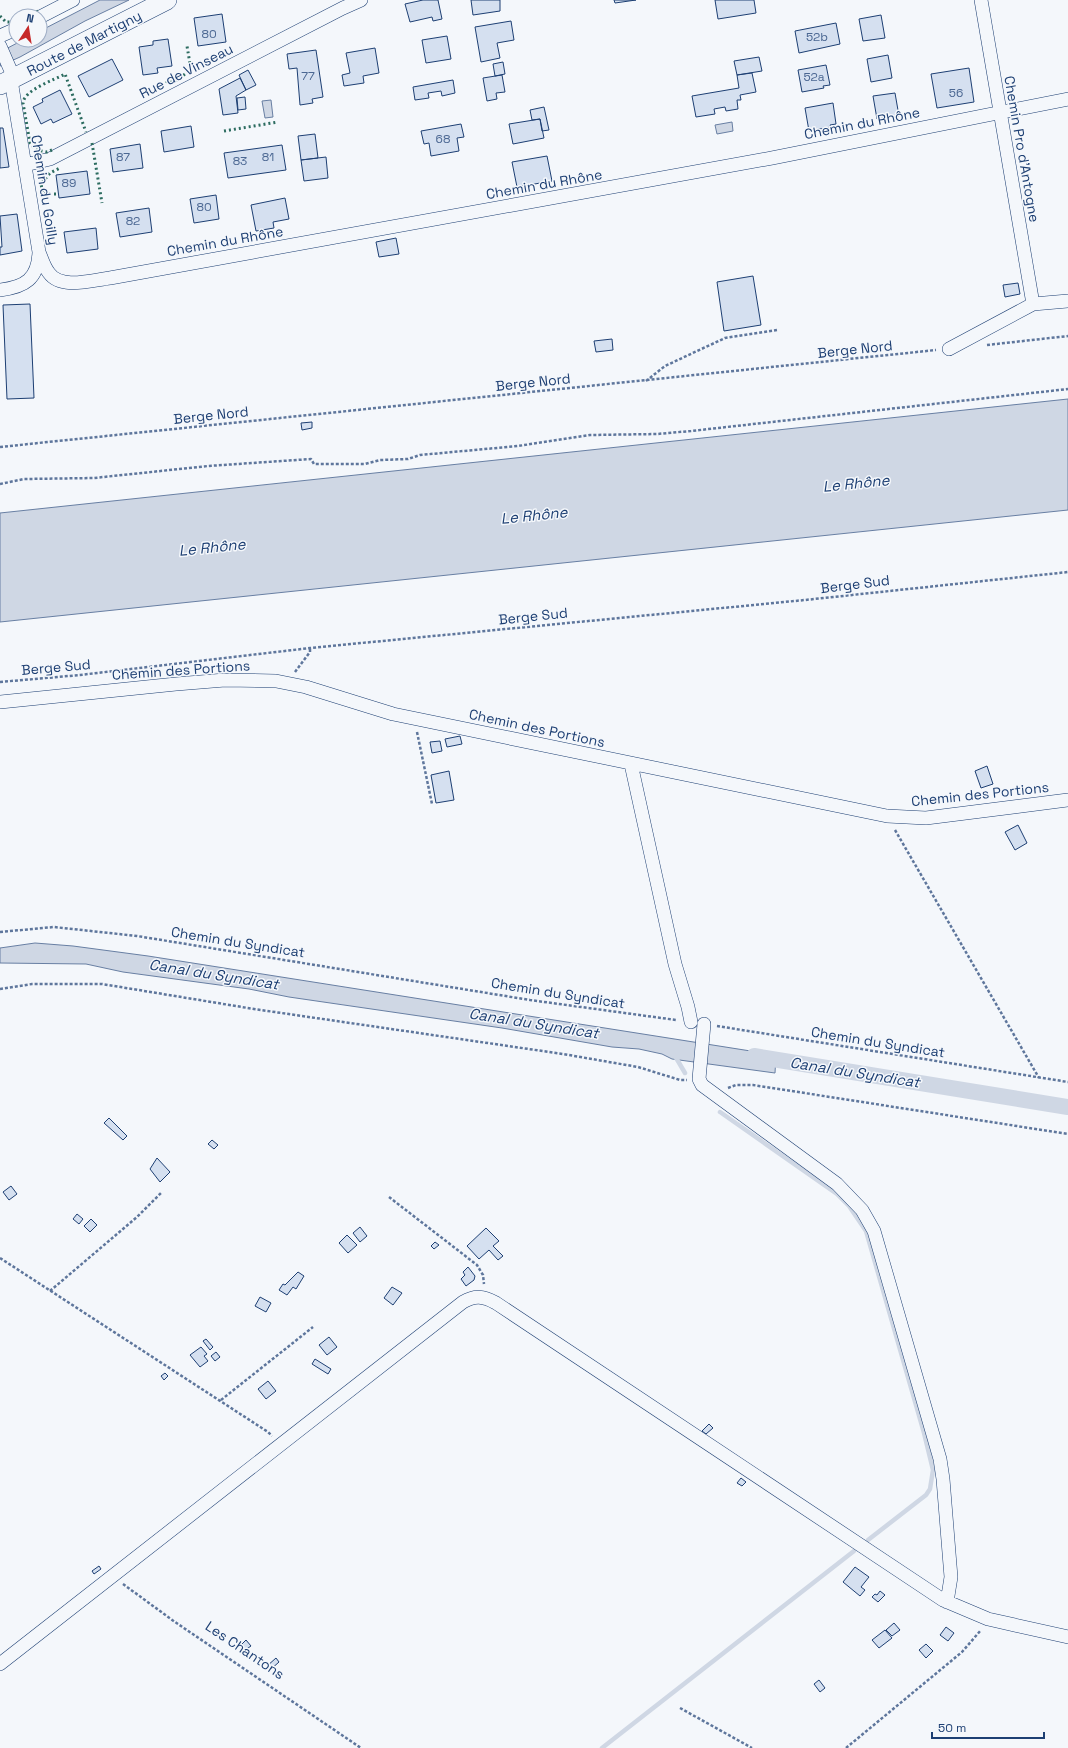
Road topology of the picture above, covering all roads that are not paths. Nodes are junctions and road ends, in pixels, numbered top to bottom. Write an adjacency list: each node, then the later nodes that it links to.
1 (73, 0): 5 (street)
2 (167, 0): 7 (main road, Route de Martigny)
3 (361, 0): 10 (street, Rue de Vinseau)
4 (981, 0): 9 (street, Chemin Pro d'Antogne)
5 (48, 12)
6 (0, 46): 7 (street, Chemin du Goilly)
7 (8, 78): 10 (street, Chemin du Goilly)
8 (1068, 99): 9 (street, Chemin du Rhône)
9 (999, 112): 11 (street, Chemin du Rhône); 14 (street, Chemin Pro d'Antogne)
10 (25, 165): 11 (street, Chemin du Goilly)
11 (39, 252): 12 (street, Chemin du Goilly)
12 (4, 289)
13 (1068, 301): 14 (street)
14 (1032, 304): 15 (street)
15 (949, 349)
16 (0, 702): 17 (street, Chemin des Portions)
17 (631, 764): 18 (street, Chemin des Portions); 19 (street)
18 (1068, 800)
19 (691, 1022)
20 (704, 1027): 21 (street)
21 (947, 1602): 22 (street); 23 (street)
22 (1068, 1637)
23 (0, 1664)

